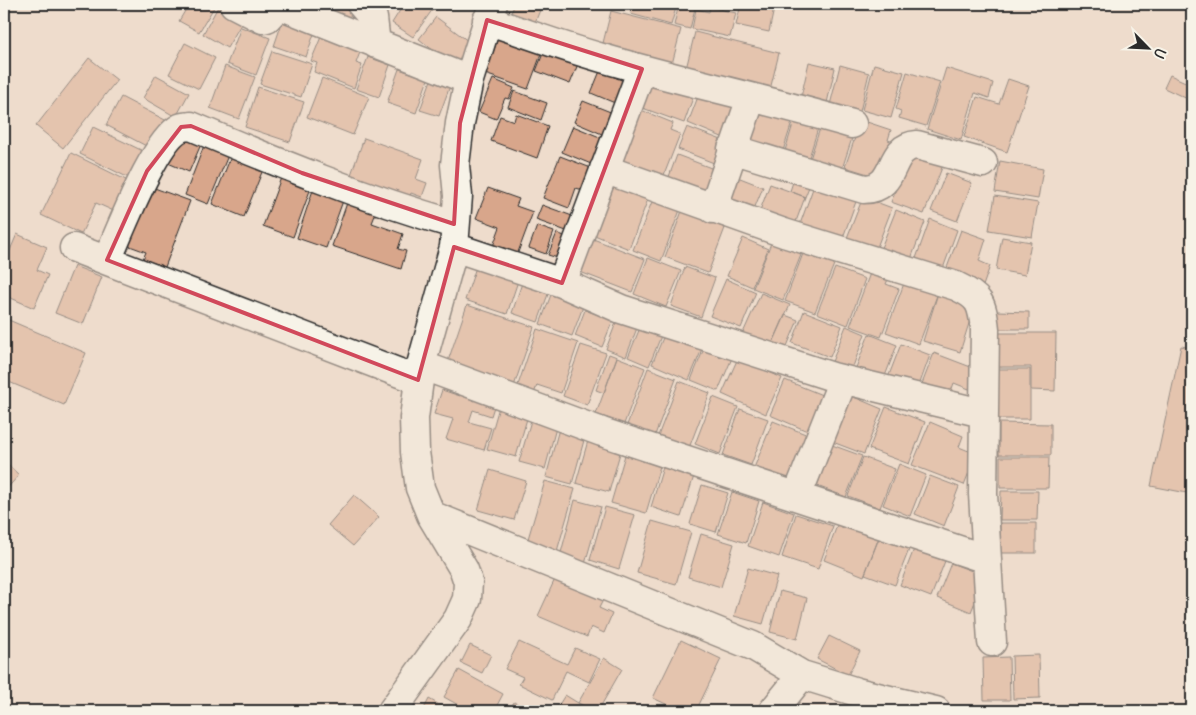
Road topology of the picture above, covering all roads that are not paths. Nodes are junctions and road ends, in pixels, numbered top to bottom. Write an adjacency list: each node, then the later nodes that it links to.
1 (234, 4): 4 (street)
2 (361, 4): 4 (street)
3 (490, 12): 5 (street); 6 (street)
4 (376, 44): 6 (street)
5 (642, 69): 7 (street); 11 (street)
6 (469, 80): 13 (street)
7 (751, 98): 8 (street); 9 (street)
8 (852, 124)
9 (732, 149): 10 (street); 12 (street)
10 (983, 162)
11 (604, 169): 12 (street); 16 (street)
12 (713, 208): 19 (street)
13 (454, 235): 15 (street); 16 (street); 17 (street)
14 (74, 248): 15 (street)
15 (107, 260): 17 (street)
16 (562, 283): 18 (street)
17 (419, 372): 20 (street); 21 (street)
18 (843, 380): 19 (street); 20 (street)
19 (982, 413): 22 (street)
20 (797, 496): 22 (street)
21 (431, 515): 24 (street); 25 (street)
22 (986, 559): 23 (street)
23 (992, 642)
24 (802, 675): 26 (street); 27 (street)
25 (392, 711)
26 (773, 711)
27 (936, 711)

